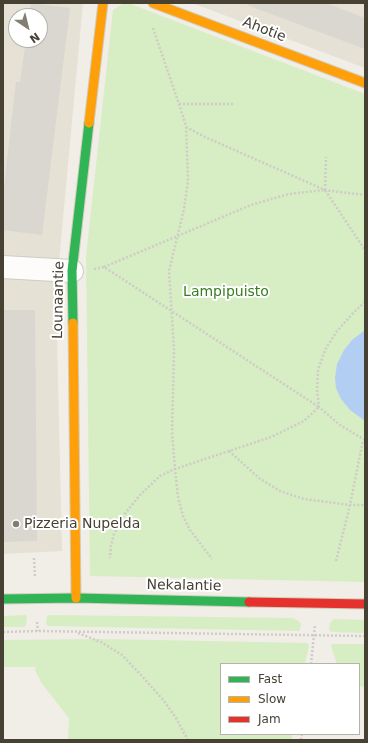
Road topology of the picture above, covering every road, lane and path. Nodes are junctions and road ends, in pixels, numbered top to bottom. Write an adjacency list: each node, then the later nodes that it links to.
1 (103, 3): 15 (street, Lounaantie)
2 (153, 3): 4 (street, Ahotie)
3 (151, 25): 5 (path)
4 (365, 83)
5 (179, 104): 6 (path); 7 (path)
6 (234, 104)
7 (186, 126): 9 (path); 11 (path)
8 (326, 158): 9 (path)
9 (325, 190): 10 (path); 11 (path); 12 (path)
10 (365, 195)
11 (177, 236): 14 (path); 17 (path)
12 (365, 250)
13 (3, 267): 15 (street)
14 (104, 267): 15 (path); 17 (path)
15 (72, 271): 27 (street, Lounaantie)
16 (365, 302): 18 (path)
17 (171, 311): 18 (path); 21 (path)
18 (319, 407): 19 (path); 20 (path)
19 (364, 440): 22 (path)
20 (228, 451): 21 (path); 22 (path)
21 (175, 470): 24 (path); 25 (path)
22 (350, 505): 23 (path); 26 (path)
23 (365, 505)
24 (110, 558)
25 (212, 559)
26 (336, 561)
27 (76, 598): 28 (street, Nekalantie); 29 (street, Nekalantie)
28 (3, 599)
29 (316, 603): 30 (street, Nekalantie); 33 (path)
30 (365, 604)
31 (3, 632): 32 (path)
32 (75, 632): 33 (path); 36 (path)
33 (315, 635): 34 (path); 35 (path)
34 (365, 636)
35 (311, 663)
36 (188, 740)

